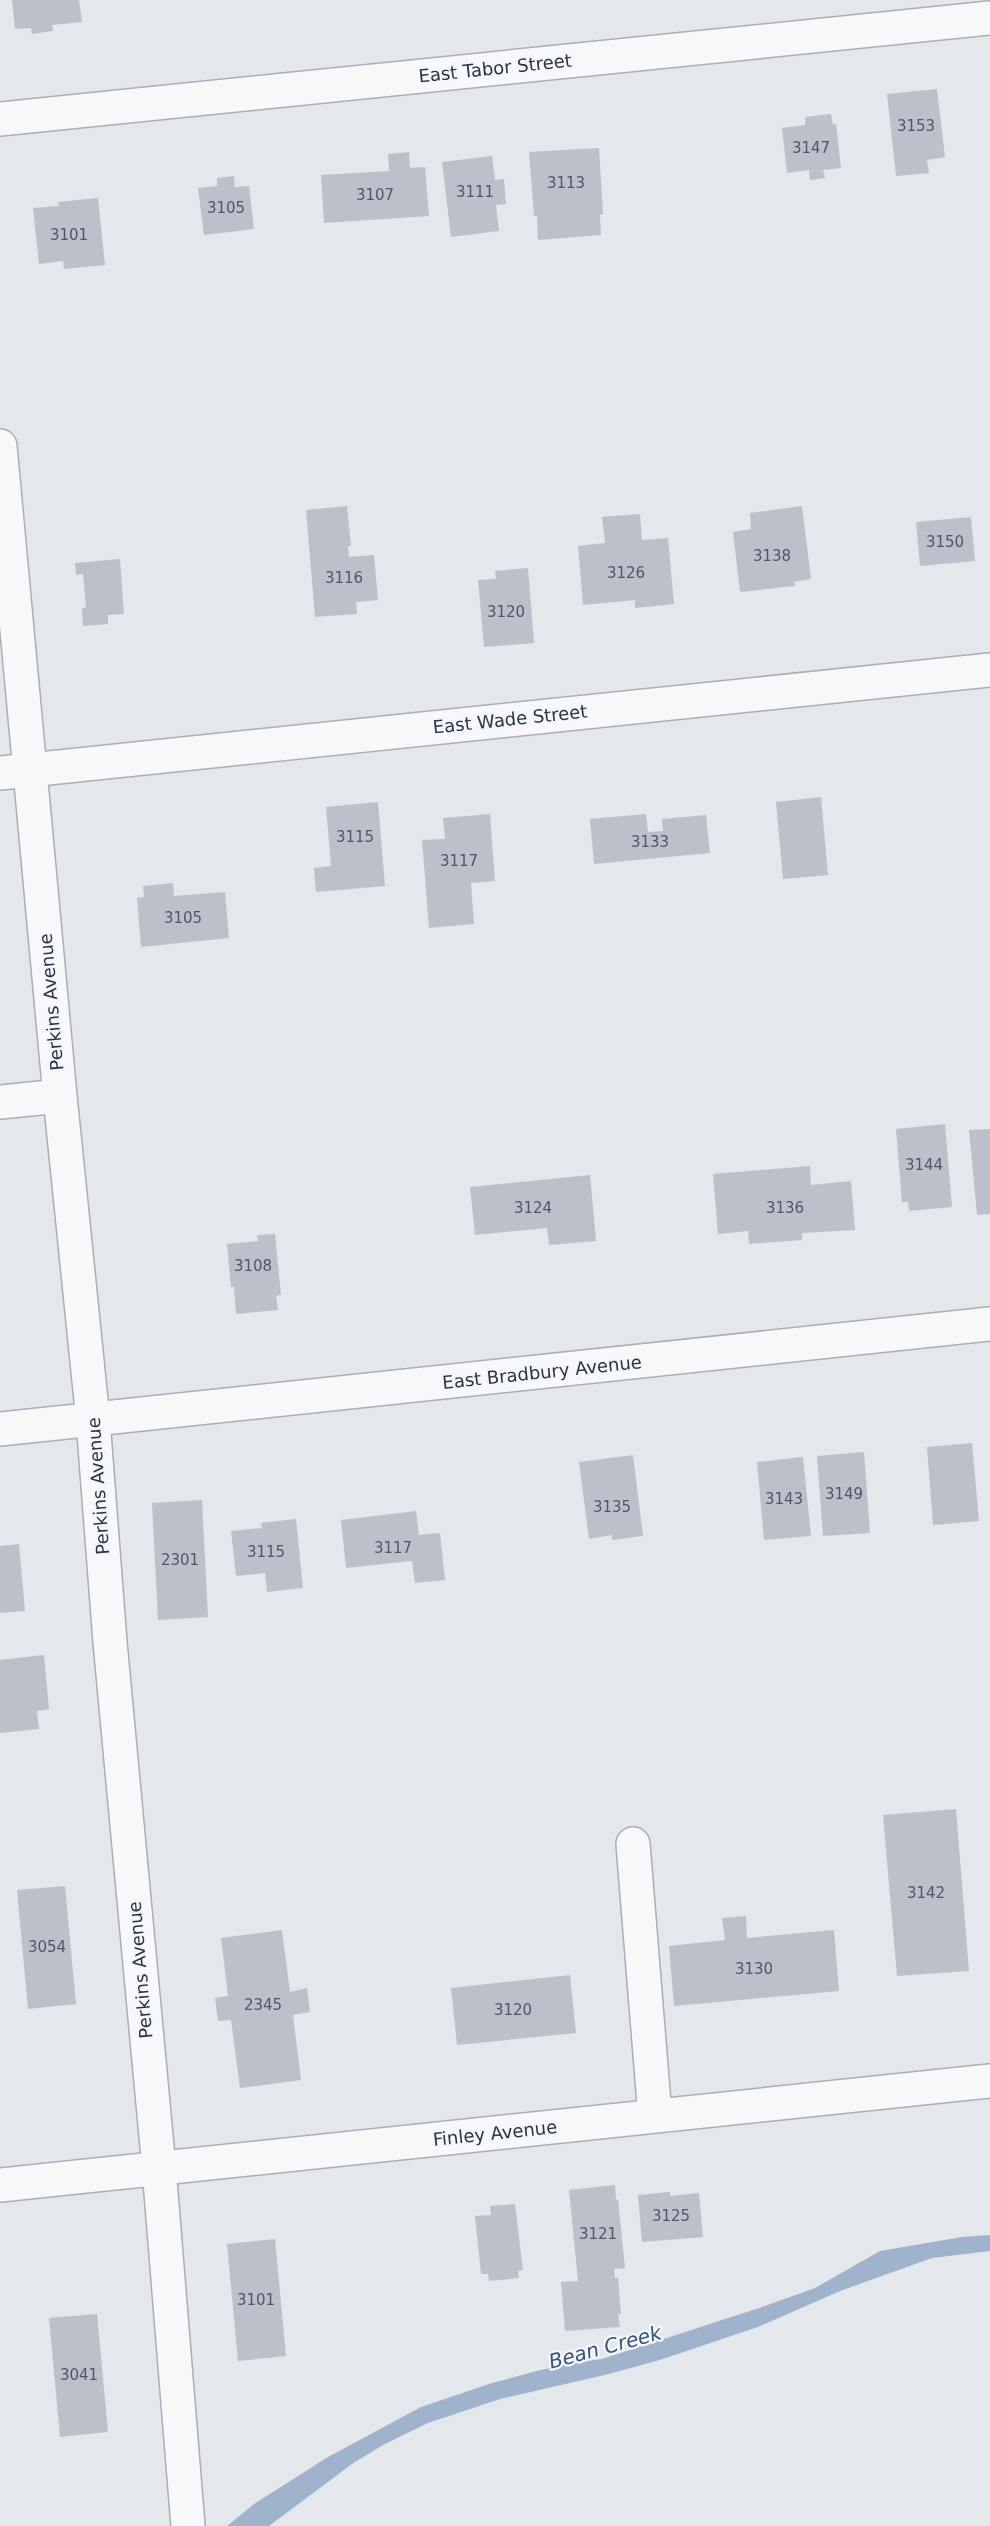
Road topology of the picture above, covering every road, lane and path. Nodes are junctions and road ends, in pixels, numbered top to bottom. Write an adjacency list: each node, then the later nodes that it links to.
1 (990, 18): 2 (street, East Tabor Street)
2 (0, 119)
3 (0, 446): 5 (street, Perkins Avenue)
4 (990, 670): 5 (street, East Wade Street)
5 (15, 772): 6 (street, Perkins Avenue)
6 (60, 1096): 7 (street); 9 (street, Perkins Avenue)
7 (0, 1102)
8 (990, 1324): 9 (street, East Bradbury Avenue)
9 (93, 1420): 10 (street, East Bradbury Avenue); 14 (street, Perkins Avenue)
10 (0, 1429)
11 (633, 1844): 13 (street)
12 (990, 2081): 13 (street, Finley Avenue)
13 (655, 2116): 14 (street, Finley Avenue)
14 (159, 2168): 15 (street, Finley Avenue); 16 (street, Perkins Avenue)
15 (0, 2186)
16 (187, 2516)

